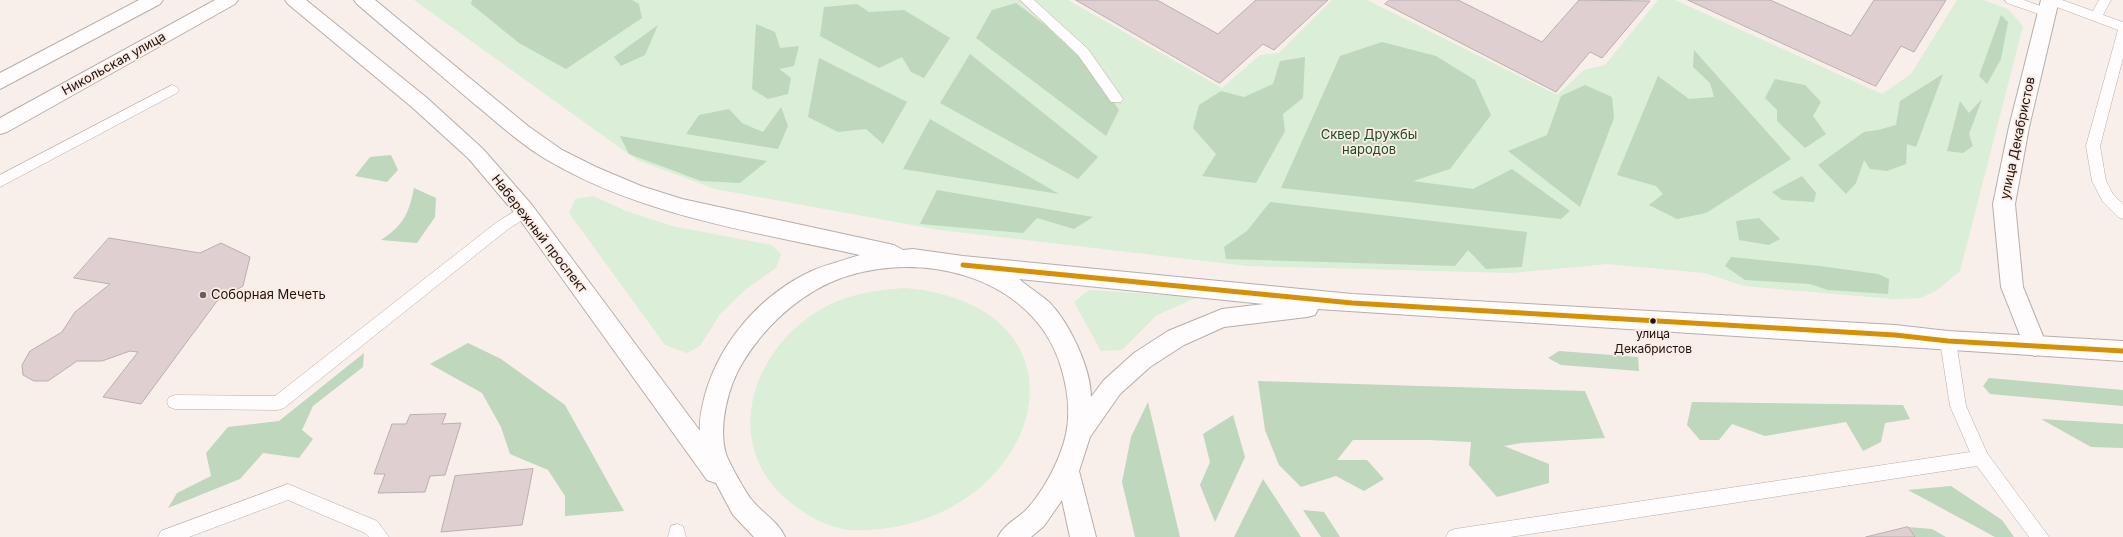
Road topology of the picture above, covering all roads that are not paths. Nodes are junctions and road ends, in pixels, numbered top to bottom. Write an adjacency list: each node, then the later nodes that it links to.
1 (154, 0): 12 (main road)
2 (229, 0): 15 (main road, Никольская улица)
3 (294, 0): 17 (main road, Набережный проспект)
4 (363, 0): 19 (main road)
5 (1026, 0): 14 (lane)
6 (2011, 0): 8 (lane)
7 (2105, 0): 9 (lane)
8 (2049, 4): 9 (lane); 23 (main road, улица Декабристов)
9 (2095, 18): 10 (lane)
10 (2123, 28)
11 (2123, 33): 18 (lane)
12 (0, 82)
13 (172, 90): 16 (lane)
14 (1116, 100)
15 (0, 127)
16 (0, 182)
17 (525, 211): 25 (lane); 29 (main road, Набережный проспект)
18 (2123, 213)
19 (913, 258): 20 (main road); 29 (main road)
20 (963, 265): 21 (main road); 26 (main road)
21 (1352, 303): 22 (main road); 26 (main road)
22 (1948, 341): 23 (main road); 27 (lane)
23 (2035, 346): 24 (main road)
24 (2123, 351)
25 (175, 402)
26 (1079, 432): 28 (main road)
27 (1981, 458): 35 (lane); 36 (lane)
28 (1067, 471): 33 (main road); 34 (main road)
29 (742, 507): 32 (main road)
30 (167, 537): 31 (lane)
31 (380, 537)
32 (772, 537)
33 (1011, 537)
34 (1083, 537)
35 (1455, 537)
36 (2040, 537)

